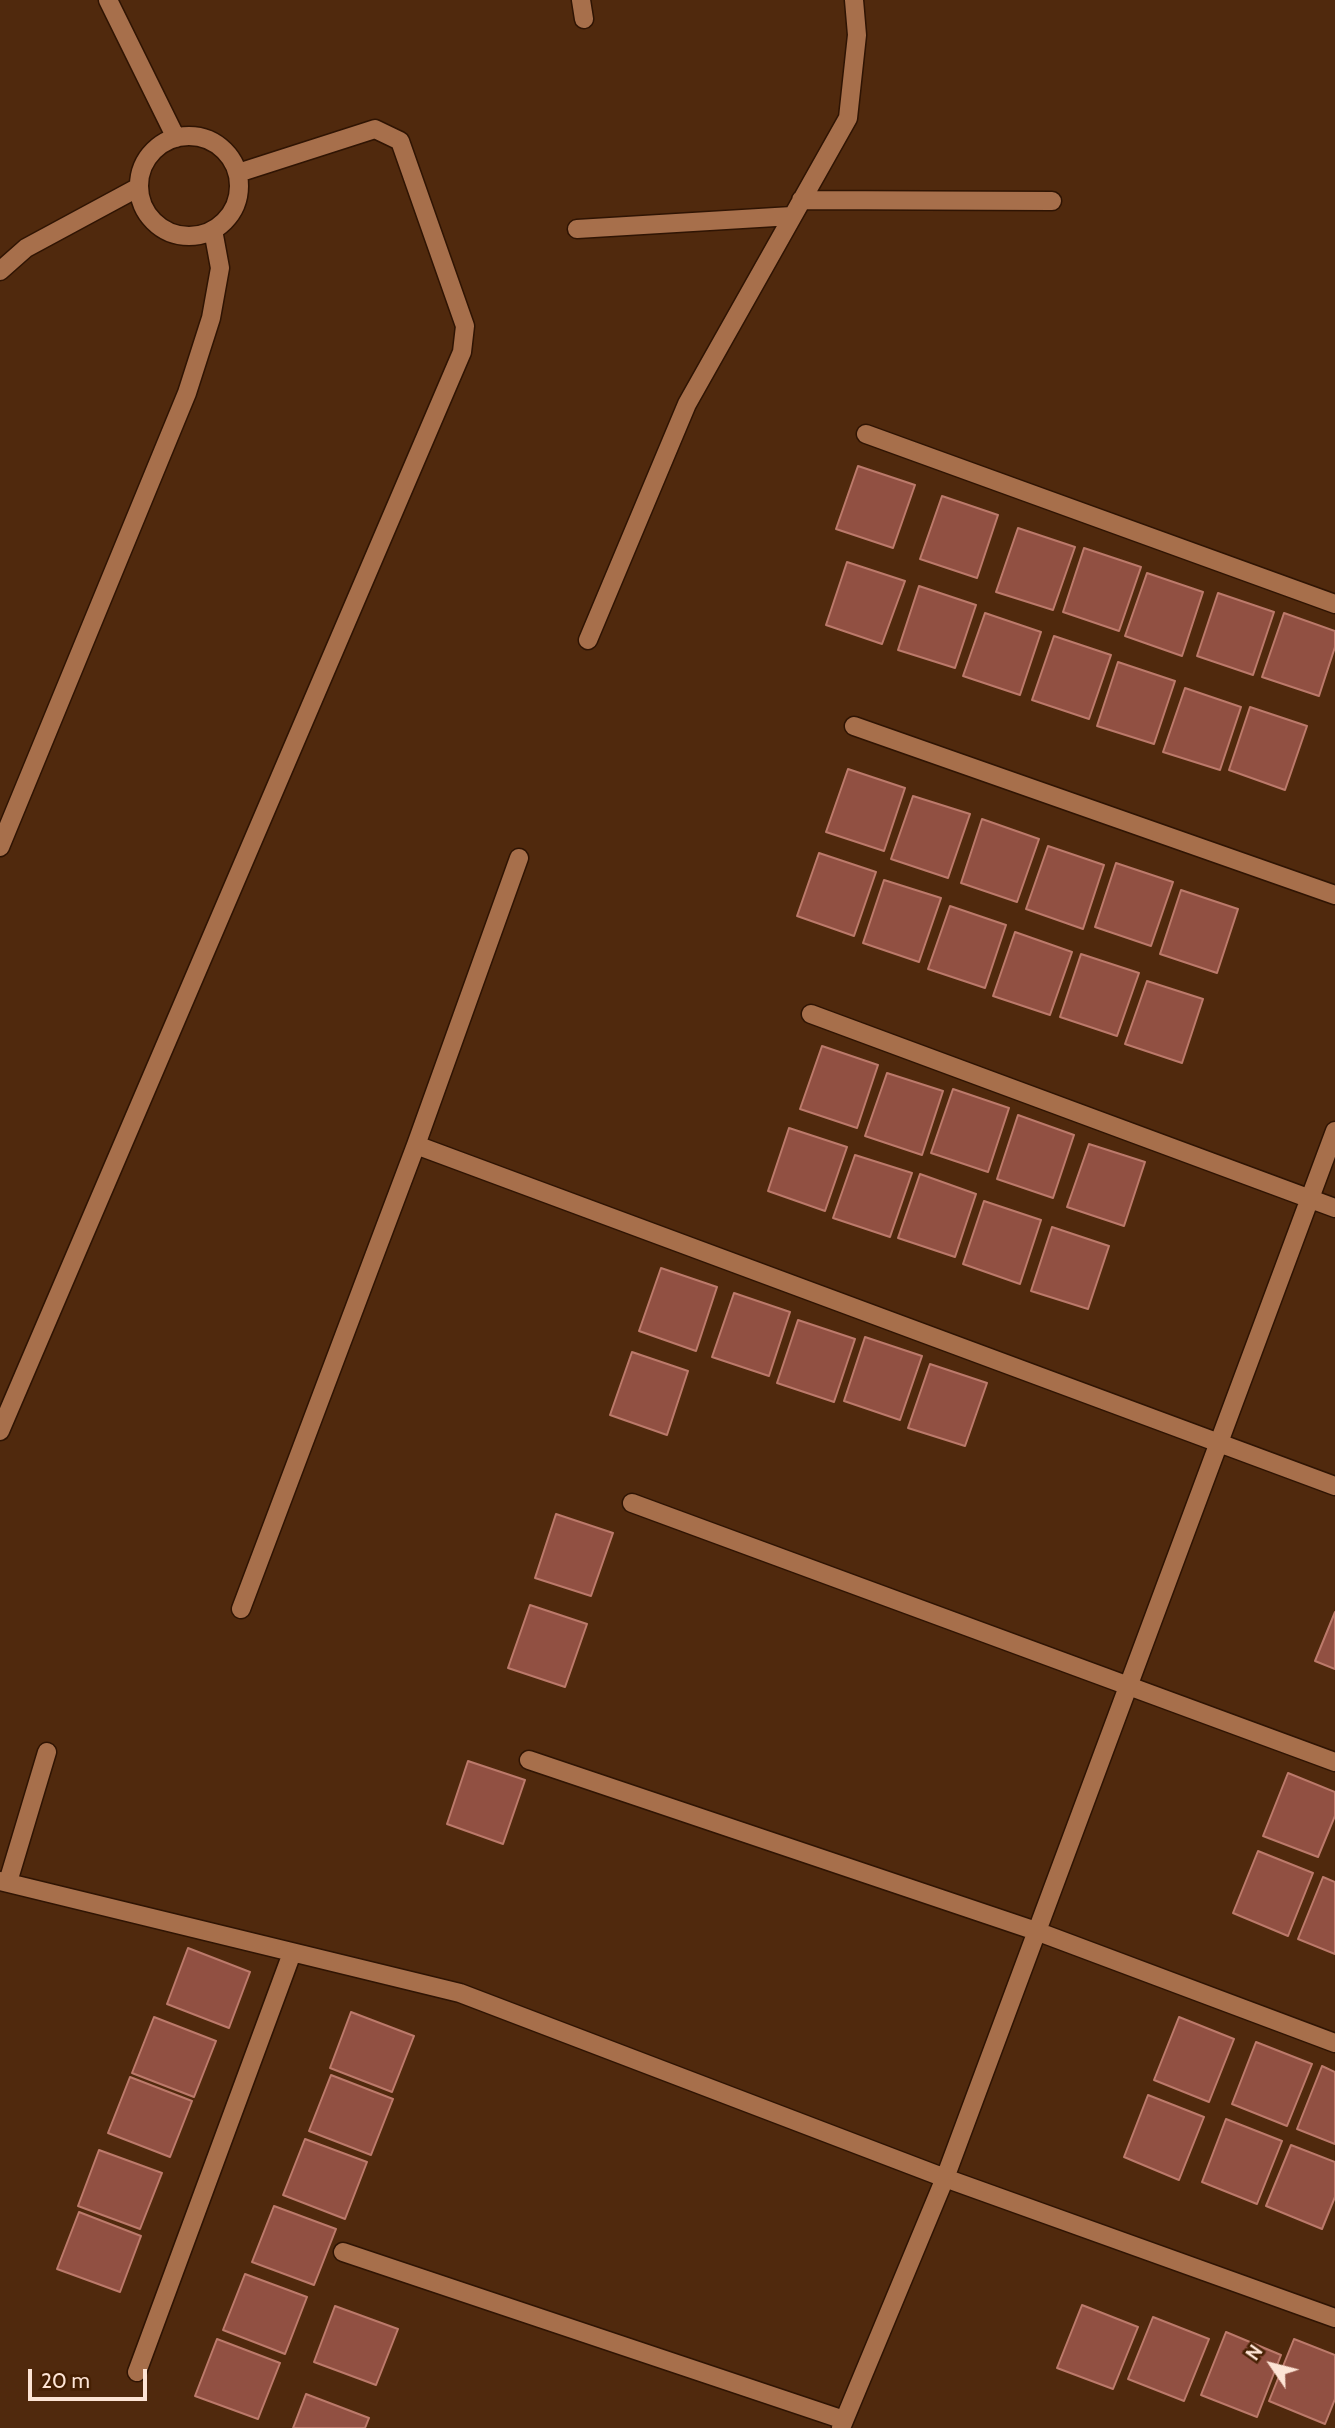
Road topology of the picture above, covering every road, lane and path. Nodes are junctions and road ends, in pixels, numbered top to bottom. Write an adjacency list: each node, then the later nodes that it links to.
1 (108, 0): 5 (street)
2 (581, 0): 4 (street)
3 (854, 0): 8 (street)
4 (584, 19)
5 (176, 138): 6 (street); 7 (street)
6 (238, 173): 12 (street); 26 (street)
7 (139, 187): 12 (street); 13 (street)
8 (802, 200): 9 (street); 10 (street)
9 (1052, 201)
10 (792, 216): 11 (street); 16 (street)
11 (577, 229)
12 (213, 230): 18 (street)
13 (0, 271)
14 (866, 434): 15 (street)
15 (1335, 604)
16 (588, 640)
17 (854, 726): 20 (street)
18 (0, 847)
19 (519, 858): 23 (street)
20 (1335, 895)
21 (811, 1014): 24 (street)
22 (1335, 1130): 24 (street)
23 (416, 1144): 27 (street); 30 (street)
24 (1310, 1198): 25 (street); 27 (street)
25 (1335, 1208)
26 (0, 1431)
27 (1218, 1443): 28 (street); 31 (street)
28 (1335, 1486)
29 (632, 1503): 31 (street)
30 (241, 1609)
31 (1128, 1686): 34 (street); 36 (street)
32 (47, 1752): 35 (street)
33 (529, 1760): 36 (street)
34 (1335, 1762)
35 (4, 1881): 37 (street)
36 (1036, 1931): 38 (street); 39 (street)
37 (292, 1953): 39 (street); 42 (street)
38 (1335, 2043)
39 (945, 2178): 41 (street); 43 (street)
40 (343, 2252): 43 (street)
41 (1335, 2318)
42 (137, 2372)
43 (842, 2424)

